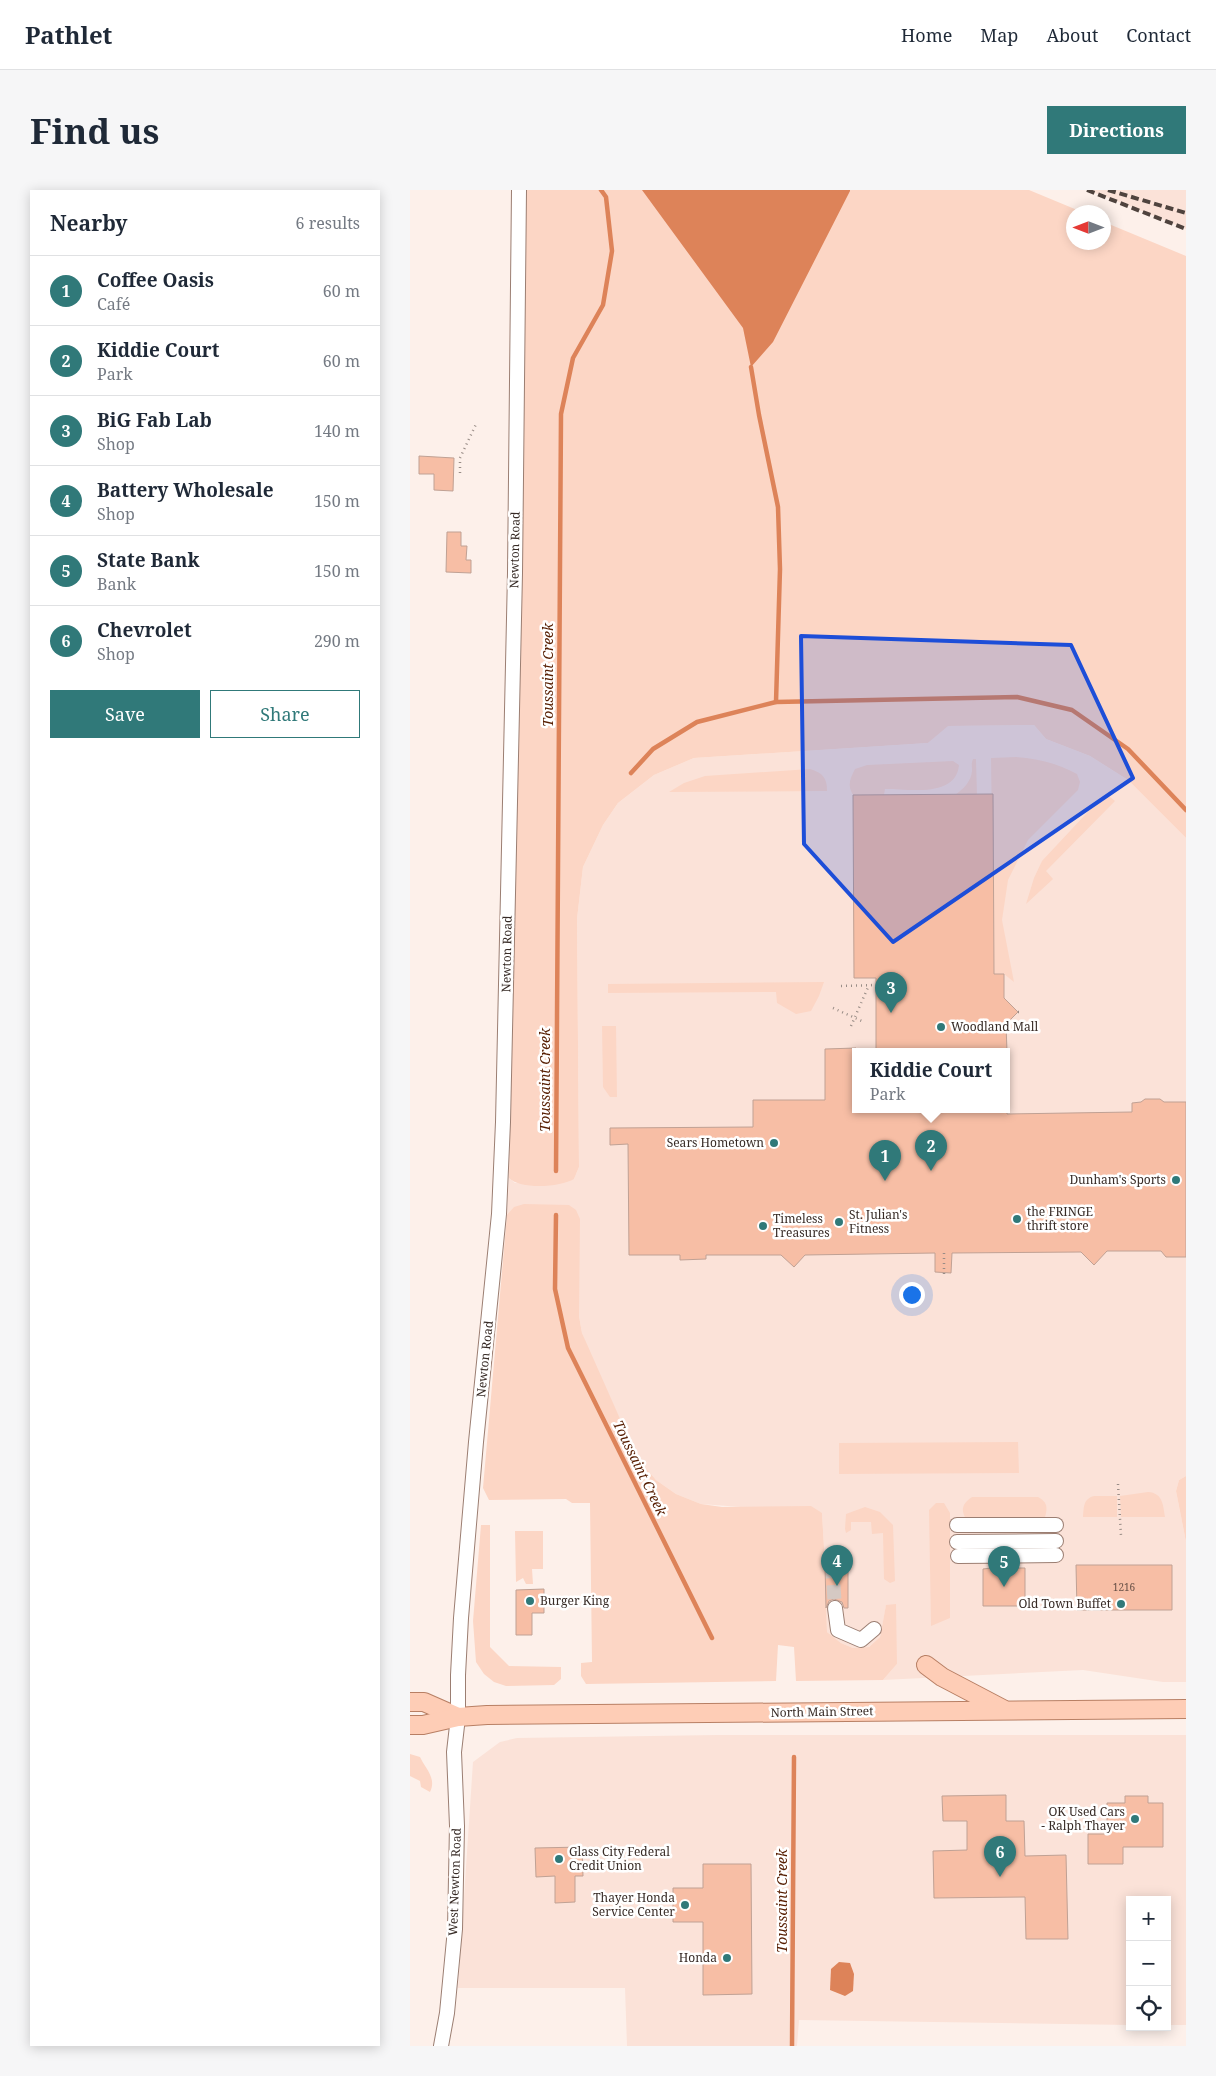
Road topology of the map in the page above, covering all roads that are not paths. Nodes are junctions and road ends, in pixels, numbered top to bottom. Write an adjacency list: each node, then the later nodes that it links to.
1 (519, 190): 9 (street, Newton Road)
2 (958, 1541): 2 (street)
3 (835, 1608): 4 (street)
4 (874, 1629)
5 (926, 1665): 8 (main road)
6 (410, 1702): 9 (main road)
7 (1186, 1709): 8 (main road, North Main Street)
8 (1006, 1711): 9 (main road, North Main Street)
9 (458, 1717): 10 (main road); 11 (street, West Newton Road)
10 (410, 1725)
11 (441, 2046)

